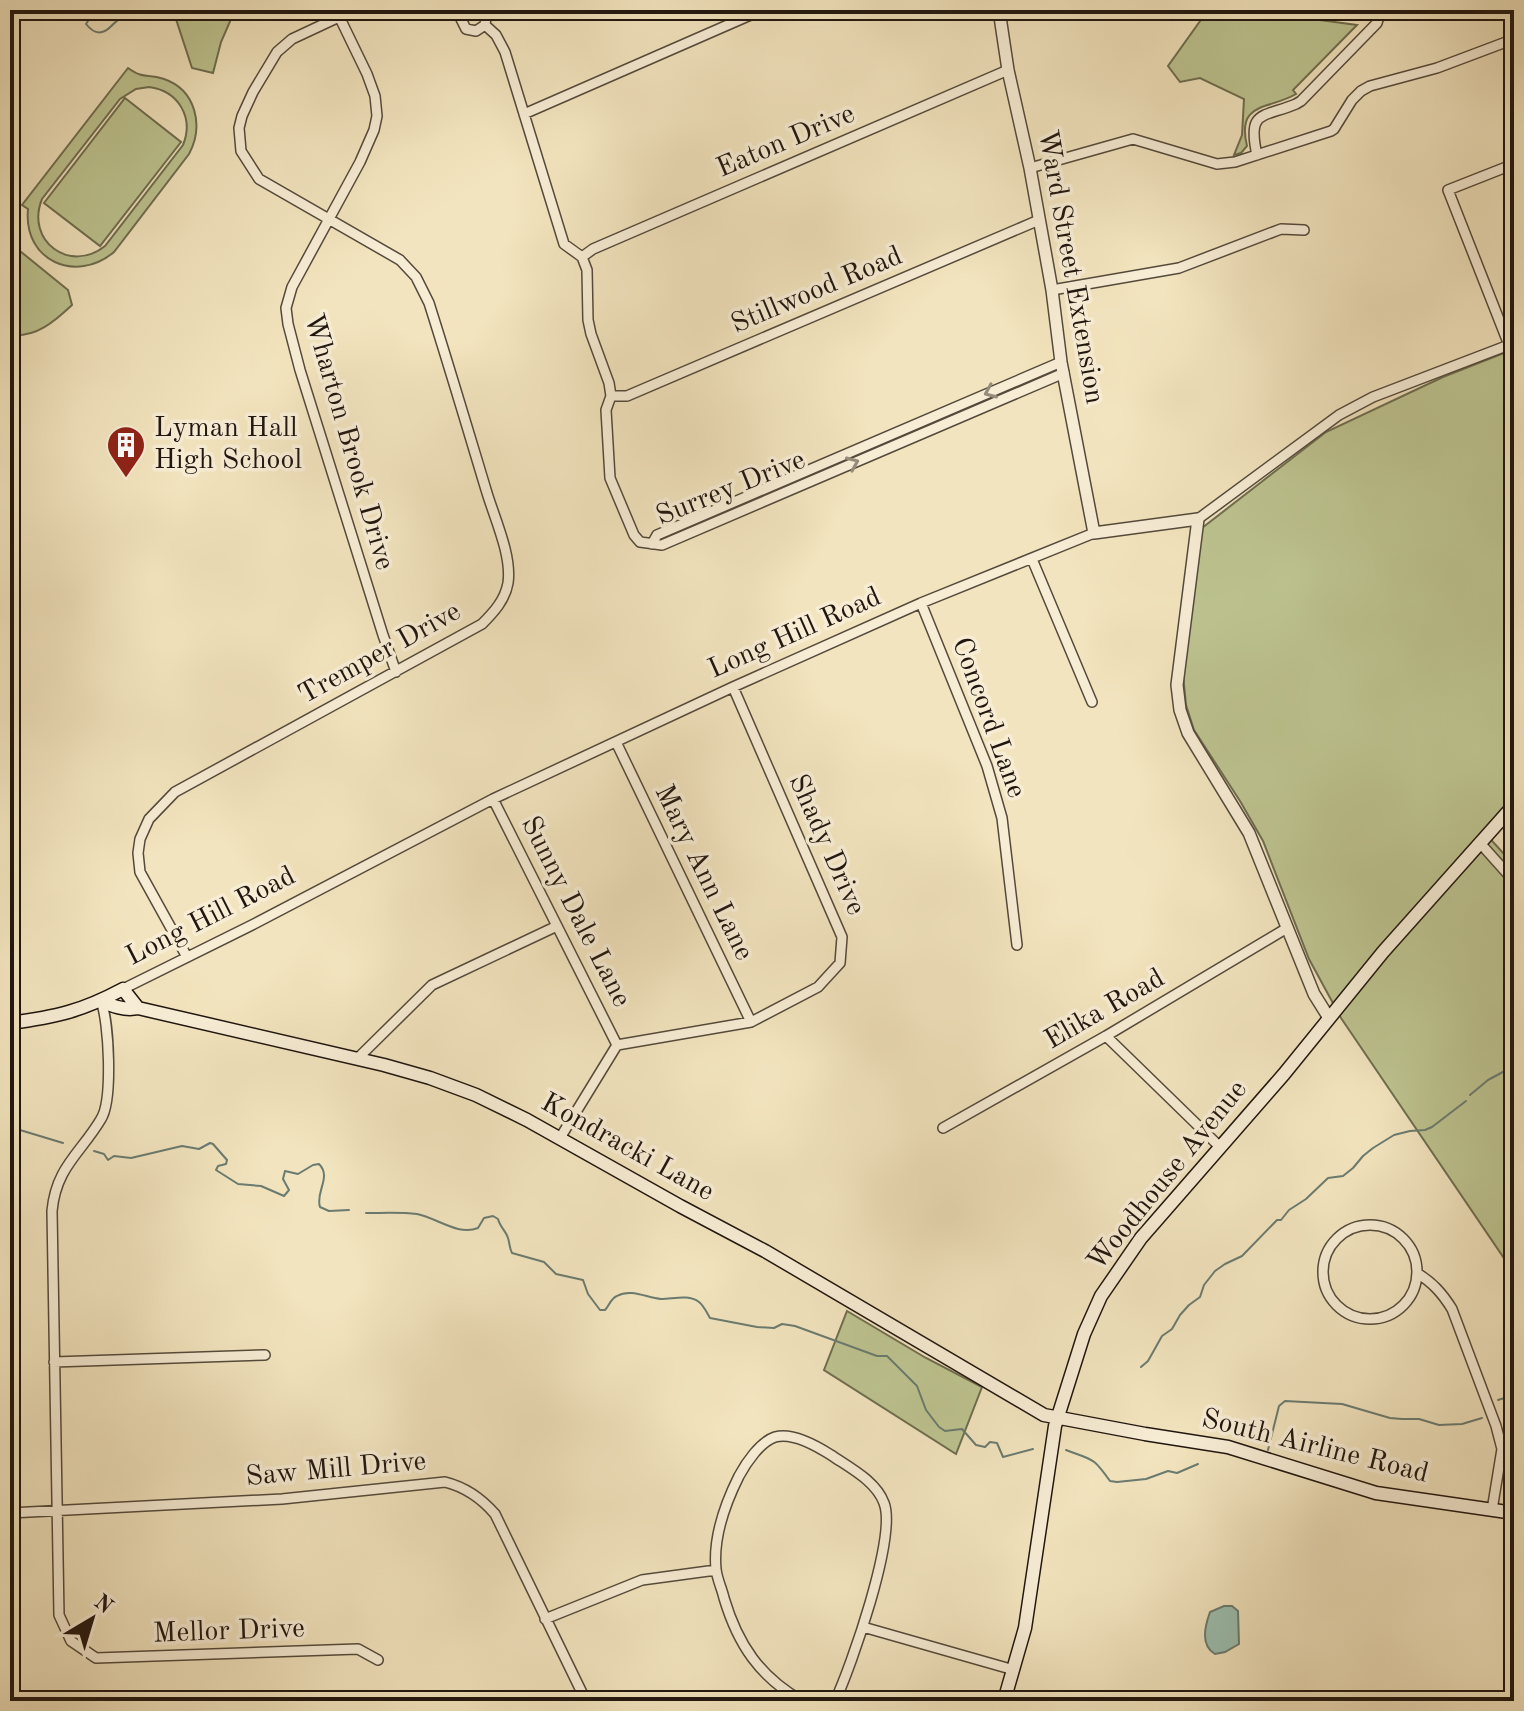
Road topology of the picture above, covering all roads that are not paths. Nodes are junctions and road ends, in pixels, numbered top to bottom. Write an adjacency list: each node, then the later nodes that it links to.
1 (465, 10): 7 (street)
2 (483, 10): 7 (street)
3 (762, 10): 10 (street)
4 (999, 10): 9 (street, Ward Street Extension)
5 (1381, 10): 11 (street)
6 (338, 13): 14 (street, Wharton Brook Drive); 14 (street, Tremper Drive)
7 (485, 25): 10 (street)
8 (1514, 39): 11 (street)
9 (1008, 70): 13 (street, Ward Street Extension); 17 (street, Eaton Drive)
10 (524, 114): 17 (street)
11 (1257, 155): 13 (street)
12 (1514, 164): 19 (street)
13 (1030, 168): 15 (street, Ward Street Extension)
14 (328, 219): 26 (street, Wharton Brook Drive); 26 (street, Tremper Drive)
15 (1039, 220): 18 (street, Ward Street Extension); 21 (street, Stillwood Road)
16 (1304, 230): 18 (street)
17 (582, 257): 21 (street)
18 (1052, 290): 20 (street, Ward Street Extension)
19 (1511, 344): 22 (street, Long Hill Road)
20 (1062, 367): 21 (street, Surrey Drive); 23 (street, Ward Street Extension)
21 (611, 396)
22 (1198, 519): 23 (street, Long Hill Road); 35 (street)
23 (1094, 533): 24 (street, Long Hill Road)
24 (1032, 559): 25 (street, Long Hill Road); 28 (street)
25 (921, 603): 27 (street, Long Hill Road); 36 (street, Concord Lane)
26 (396, 672): 37 (street, Tremper Drive)
27 (733, 687): 29 (street, Long Hill Road); 42 (street, Shady Drive)
28 (1092, 702)
29 (616, 742): 30 (street, Long Hill Road); 42 (street, Mary Ann Lane)
30 (493, 799): 34 (street, Sunny Dale Lane); 37 (street, Long Hill Road)
31 (1514, 805): 32 (main road, Woodhouse Avenue)
32 (1480, 843): 33 (street); 41 (main road, Woodhouse Avenue)
33 (1514, 881)
34 (557, 926): 45 (street, Sunny Dale Lane); 46 (street)
35 (1287, 928): 41 (street); 44 (street, Elika Road)
36 (1017, 945)
37 (187, 957): 38 (street, Long Hill Road)
38 (123, 989): 39 (main road, Long Hill Road); 40 (main road)
39 (101, 1001): 40 (main road, Kondracki Lane); 43 (main road, Kondracki Lane); 52 (street, Mellor Drive)
40 (138, 1008): 46 (main road, Kondracki Lane)
41 (1329, 1018): 49 (main road, Woodhouse Avenue)
42 (751, 1022): 45 (street, Shady Drive)
43 (10, 1023)
44 (1106, 1036): 47 (street, Elika Road); 49 (street)
45 (617, 1045): 48 (street)
46 (357, 1059): 48 (main road, Kondracki Lane)
47 (943, 1128)
48 (560, 1138): 53 (main road, Kondracki Lane)
49 (1220, 1147): 53 (main road, Woodhouse Avenue)
50 (1417, 1273): 50 (street); 54 (street)
51 (265, 1355): 52 (street)
52 (54, 1362): 55 (street, Mellor Drive)
53 (1057, 1418): 54 (main road, South Airline Road); 62 (main road, Woodhouse Avenue)
54 (1492, 1510): 57 (main road, South Airline Road)
55 (57, 1511): 56 (street, Saw Mill Drive); 59 (street, Saw Mill Drive); 61 (street, Mellor Drive)
56 (10, 1513)
57 (1514, 1513)
58 (716, 1570): 59 (street); 60 (street); 64 (street)
59 (545, 1619): 63 (street, Saw Mill Drive)
60 (863, 1627): 62 (street); 65 (street)
61 (378, 1660)
62 (1014, 1670): 66 (main road, Woodhouse Avenue)
63 (586, 1701)
64 (802, 1701)
65 (835, 1701)
66 (1004, 1701)

